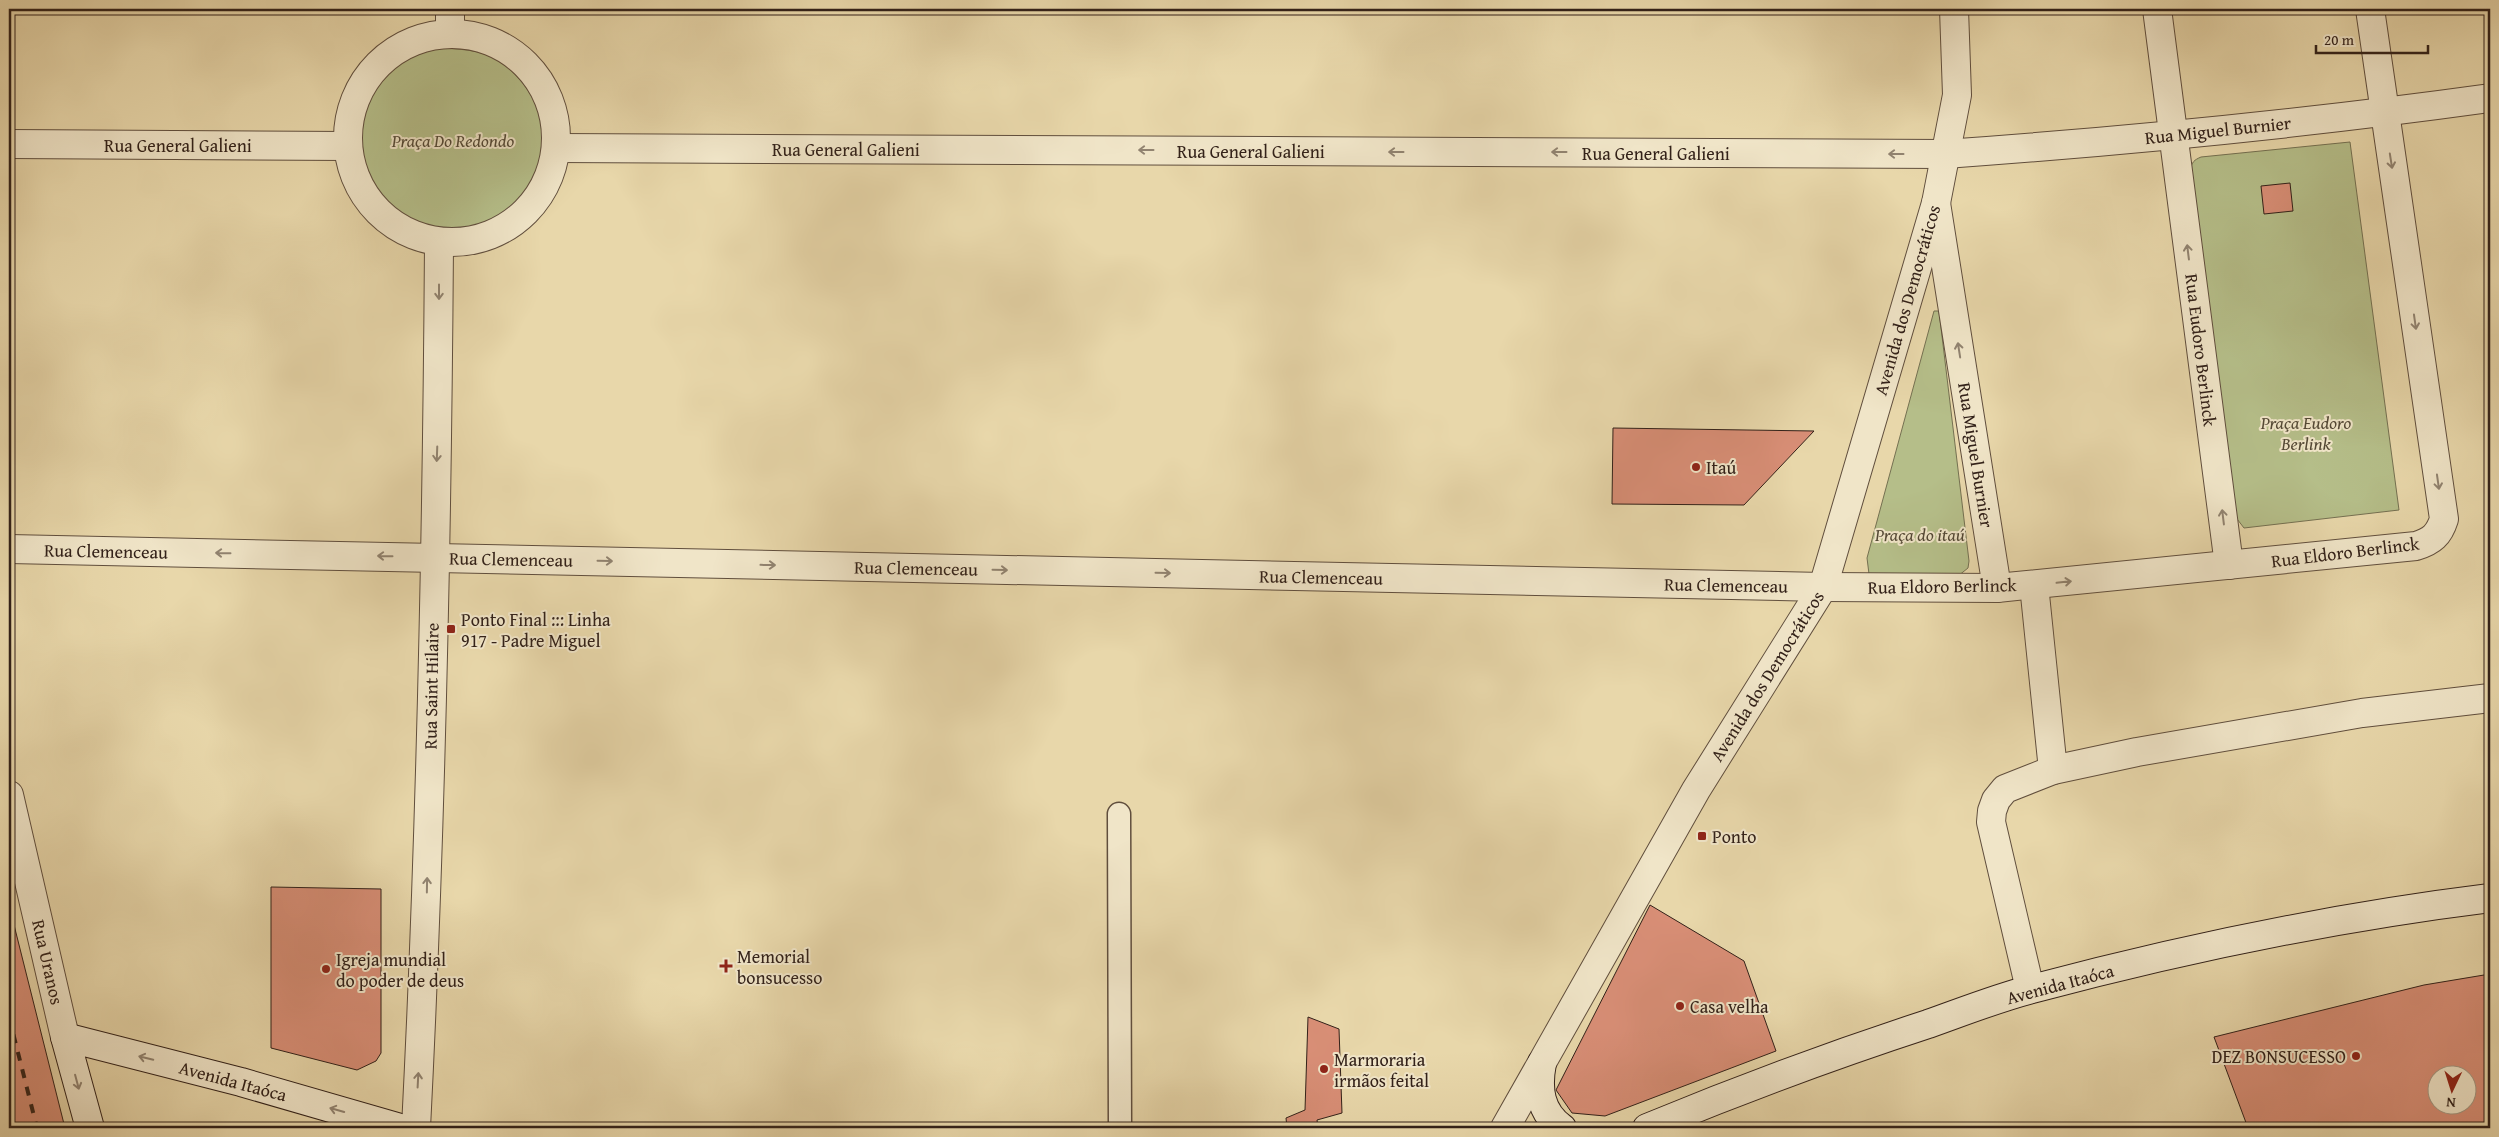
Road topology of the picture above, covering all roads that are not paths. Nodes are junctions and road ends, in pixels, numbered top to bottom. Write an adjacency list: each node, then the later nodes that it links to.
1 (1954, 9): 11 (street, Avenida dos Democráticos)
2 (2157, 9): 7 (street, Rua Eudoro Berlinck)
3 (2370, 9): 6 (street, Rua Eldoro Berlinck)
4 (450, 21): 9 (street); 10 (street)
5 (2490, 98): 6 (street, Rua Miguel Burnier)
6 (2383, 113): 7 (street, Rua Miguel Burnier); 16 (street, Rua Eldoro Berlinck, one-way to 16)
7 (2173, 135): 11 (street, Rua Miguel Burnier); 16 (street, Rua Eudoro Berlinck, one-way to 7)
8 (9, 144): 9 (street, Rua General Galieni)
9 (347, 146): 13 (street)
10 (556, 148): 11 (street, Rua General Galieni, one-way to 10); 13 (street)
11 (1945, 154): 12 (street, Avenida dos Democráticos)
12 (1936, 203): 18 (street, Avenida dos Democráticos); 19 (street, Rua Miguel Burnier, one-way to 12)
13 (439, 243): 15 (street, Rua Saint Hilaire, one-way to 15)
14 (9, 550): 15 (street, Rua Clemenceau, one-way to 14)
15 (434, 557): 18 (street, Rua Clemenceau, one-way to 18); 30 (street, Rua Saint Hilaire, one-way to 15)
16 (2230, 565): 17 (street, Rua Eldoro Berlinck, one-way to 16)
17 (2034, 585): 19 (street, Rua Eldoro Berlinck); 21 (street)
18 (1823, 587): 19 (street, Rua Eldoro Berlinck); 27 (street, Avenida dos Democráticos)
19 (1997, 588)
20 (2490, 698): 21 (street)
21 (2053, 770): 25 (street)
22 (9, 794): 26 (street, Rua Uranos)
23 (1119, 814): 31 (lane)
24 (2490, 898): 25 (street, Avenida Itaóca)
25 (2030, 989): 34 (street, Avenida Itaóca)
26 (65, 1037): 28 (street, Rua Uranos, one-way to 28); 29 (street, Avenida Itaóca, one-way to 26)
27 (1542, 1063): 32 (street, Avenida dos Democráticos); 33 (street)
28 (90, 1128)
29 (400, 1128)
30 (416, 1128)
31 (1120, 1128)
32 (1505, 1128)
33 (1562, 1128)
34 (1647, 1128)

